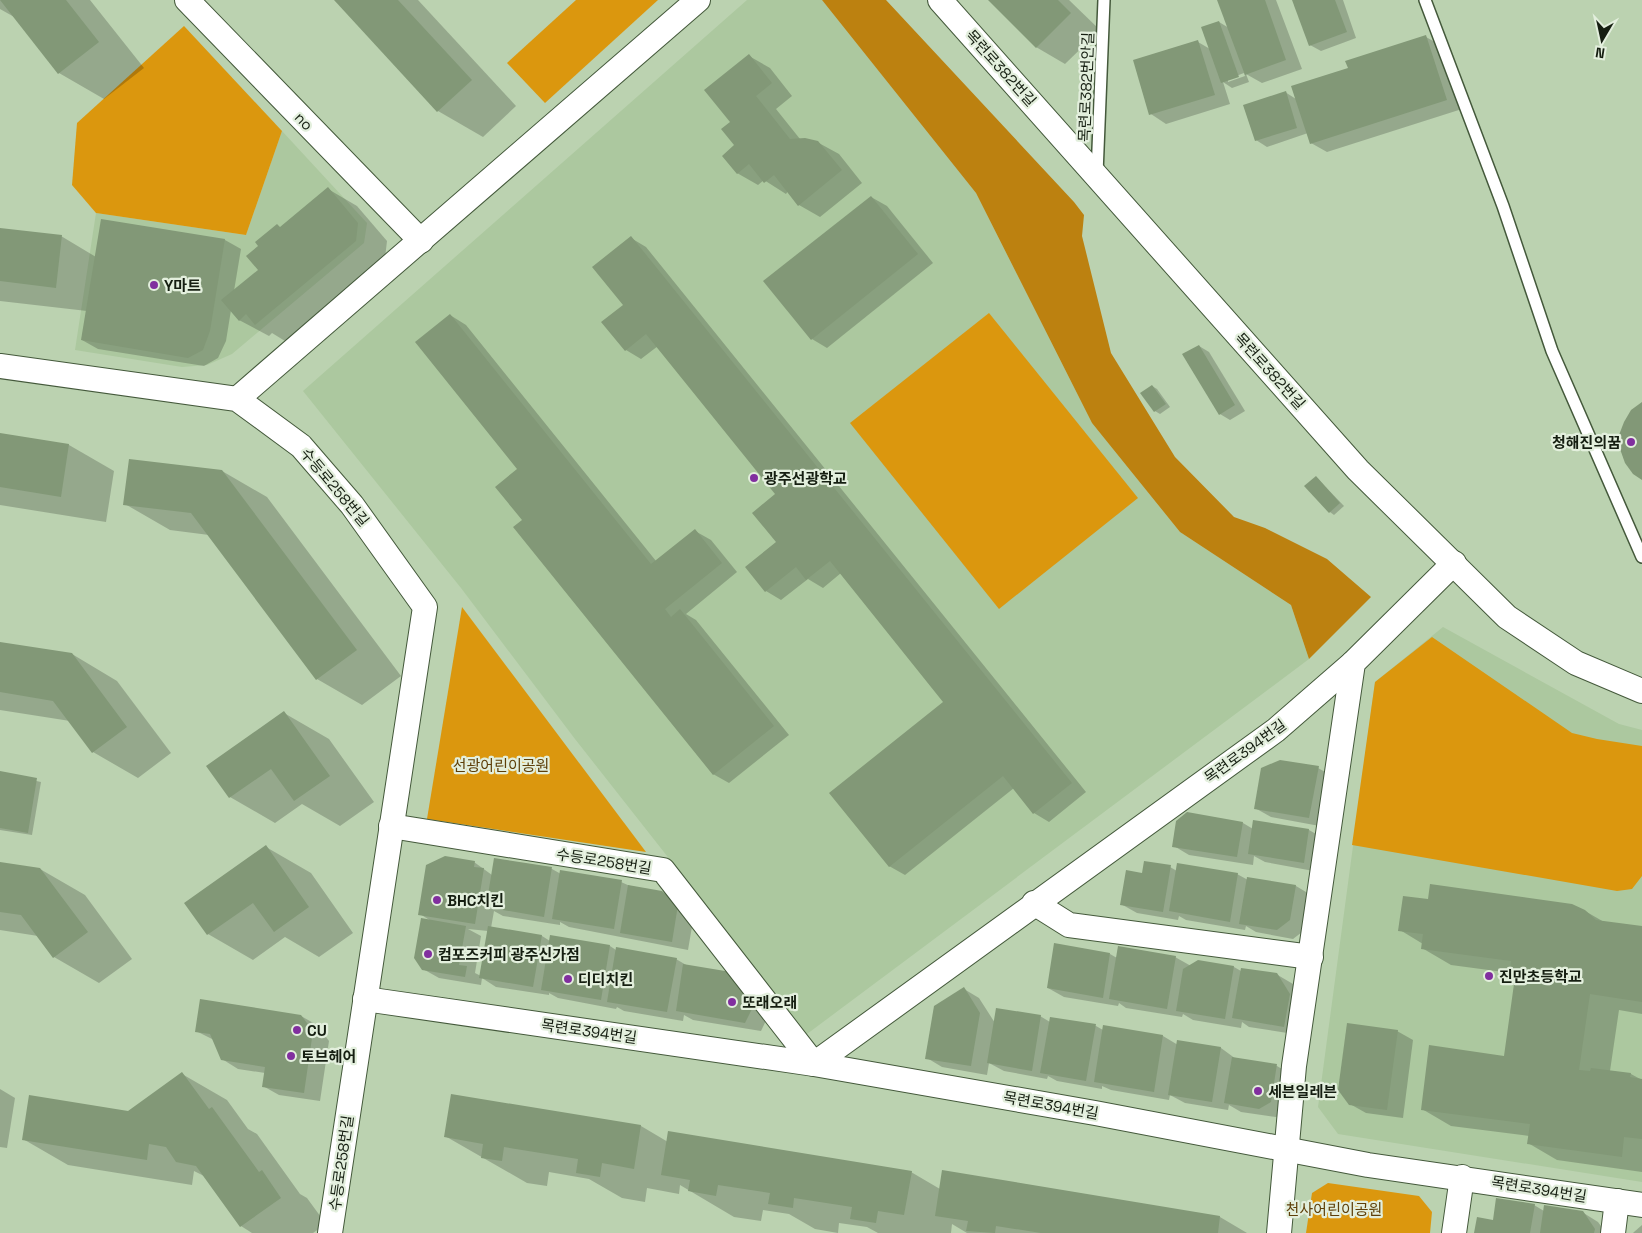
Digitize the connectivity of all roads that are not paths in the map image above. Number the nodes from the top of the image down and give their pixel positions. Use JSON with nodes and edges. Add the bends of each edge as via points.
{"nodes":[{"id":1,"x":186,"y":0,"type":"edge"},
{"id":2,"x":698,"y":0,"type":"edge"},
{"id":3,"x":940,"y":0,"type":"edge"},
{"id":4,"x":1104,"y":0,"type":"edge"},
{"id":5,"x":1425,"y":0,"type":"edge"},
{"id":6,"x":1097,"y":176,"type":"junction"},
{"id":7,"x":421,"y":241,"type":"junction"},
{"id":8,"x":0,"y":366,"type":"edge"},
{"id":9,"x":237,"y":399,"type":"junction"},
{"id":10,"x":1642,"y":557,"type":"edge"},
{"id":11,"x":1454,"y":562,"type":"junction"},
{"id":12,"x":1353,"y":663,"type":"junction"},
{"id":13,"x":1642,"y":691,"type":"edge"},
{"id":14,"x":390,"y":826,"type":"junction"},
{"id":15,"x":1034,"y":904,"type":"junction"},
{"id":16,"x":1310,"y":957,"type":"junction"},
{"id":17,"x":365,"y":999,"type":"junction"},
{"id":18,"x":814,"y":1064,"type":"junction"},
{"id":19,"x":1288,"y":1149,"type":"junction"},
{"id":20,"x":1462,"y":1177,"type":"junction"},
{"id":21,"x":1617,"y":1201,"type":"junction"},
{"id":22,"x":1642,"y":1205,"type":"edge"},
{"id":23,"x":330,"y":1233,"type":"edge"},
{"id":24,"x":1279,"y":1233,"type":"edge"},
{"id":25,"x":1454,"y":1233,"type":"edge"},
{"id":26,"x":1613,"y":1233,"type":"edge"}],
"edges":[{"from":1,"to":7,"type":"street","name":"no"},
{"from":2,"to":7,"type":"street"},
{"from":3,"to":6,"type":"street","name":"목련로382번길"},
{"from":4,"to":6,"type":"lane","name":"목련로382번안길"},
{"from":5,"to":10,"type":"lane","via":[[1503,206],[1552,351]]},
{"from":6,"to":11,"type":"street","name":"목련로382번길","via":[[1358,470]]},
{"from":7,"to":9,"type":"street"},
{"from":8,"to":9,"type":"street","name":"수등로258번길"},
{"from":9,"to":14,"type":"street","name":"수등로258번길","via":[[301,446],[352,505],[425,607]]},
{"from":11,"to":12,"type":"street","name":"목련로394번길"},
{"from":11,"to":13,"type":"street","name":"목련로382번길","via":[[1507,617],[1576,663]]},
{"from":12,"to":15,"type":"street","name":"목련로394번길","via":[[1276,730]]},
{"from":12,"to":16,"type":"street"},
{"from":14,"to":17,"type":"street","name":"수등로258번길"},
{"from":14,"to":18,"type":"street","name":"수등로258번길","via":[[663,870]]},
{"from":15,"to":16,"type":"street","via":[[1069,925]]},
{"from":15,"to":18,"type":"street","name":"목련로394번길"},
{"from":16,"to":19,"type":"street","via":[[1294,1066]]},
{"from":17,"to":18,"type":"street","name":"목련로394번길"},
{"from":17,"to":23,"type":"street","name":"수등로258번길"},
{"from":18,"to":19,"type":"street","name":"목련로394번길"},
{"from":19,"to":20,"type":"street","name":"목련로394번길","via":[[1368,1165]]},
{"from":19,"to":24,"type":"street"},
{"from":20,"to":21,"type":"street","name":"목련로394번길"},
{"from":20,"to":25,"type":"street"},
{"from":21,"to":22,"type":"street","name":"목련로394번길"},
{"from":21,"to":26,"type":"street"}]}
